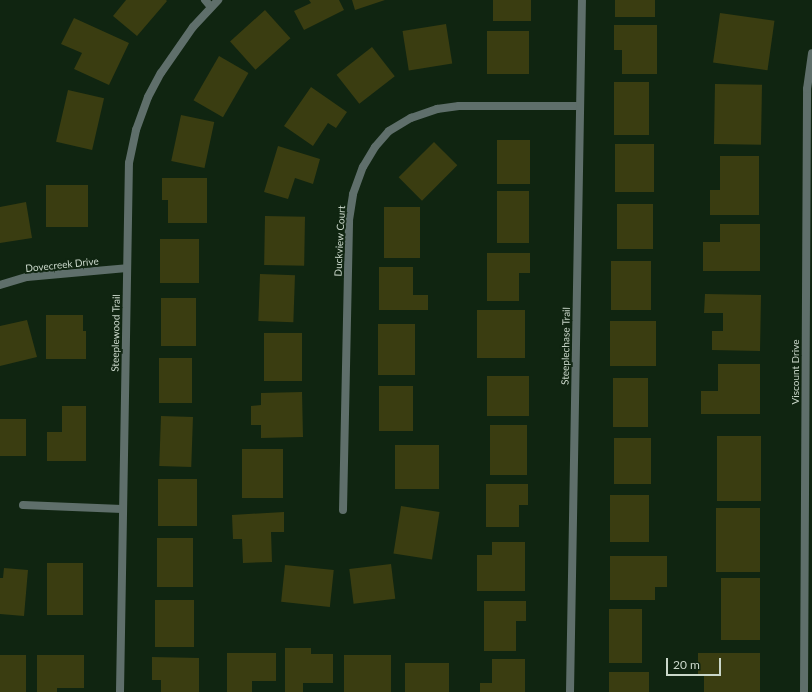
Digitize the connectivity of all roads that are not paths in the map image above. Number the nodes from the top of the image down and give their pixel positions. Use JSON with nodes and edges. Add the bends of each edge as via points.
{"nodes":[{"id":1,"x":205,"y":0,"type":"edge"},
{"id":2,"x":218,"y":0,"type":"edge"},
{"id":3,"x":582,"y":0,"type":"edge"},
{"id":4,"x":211,"y":7,"type":"junction"},
{"id":5,"x":812,"y":53,"type":"edge"},
{"id":6,"x":580,"y":106,"type":"junction"},
{"id":7,"x":127,"y":268,"type":"junction"},
{"id":8,"x":0,"y":285,"type":"edge"},
{"id":9,"x":23,"y":506,"type":"dead end"},
{"id":10,"x":122,"y":509,"type":"junction"},
{"id":11,"x":343,"y":510,"type":"dead end"},
{"id":12,"x":120,"y":692,"type":"edge"},
{"id":13,"x":570,"y":692,"type":"edge"},
{"id":14,"x":804,"y":692,"type":"edge"}],
"edges":[{"from":1,"to":4,"type":"street"},
{"from":2,"to":4,"type":"street","name":"Steeplewood Trail"},
{"from":3,"to":6,"type":"street","name":"Steeplechase Trail"},
{"from":4,"to":7,"type":"street","name":"Steeplewood Trail","via":[[193,27],[161,73],[148,97],[136,130],[130,164]]},
{"from":5,"to":14,"type":"street","name":"Viscount Drive","via":[[807,89]]},
{"from":6,"to":11,"type":"street","name":"Duckview Court","via":[[459,106],[437,109],[406,121],[389,132],[375,147],[363,166],[353,194],[349,220]]},
{"from":6,"to":13,"type":"street","name":"Steeplechase Trail"},
{"from":7,"to":8,"type":"street","name":"Dovecreek Drive","via":[[27,278]]},
{"from":7,"to":10,"type":"street","name":"Steeplewood Trail"},
{"from":9,"to":10,"type":"street"},
{"from":10,"to":12,"type":"street","name":"Steeplewood Trail"}]}
